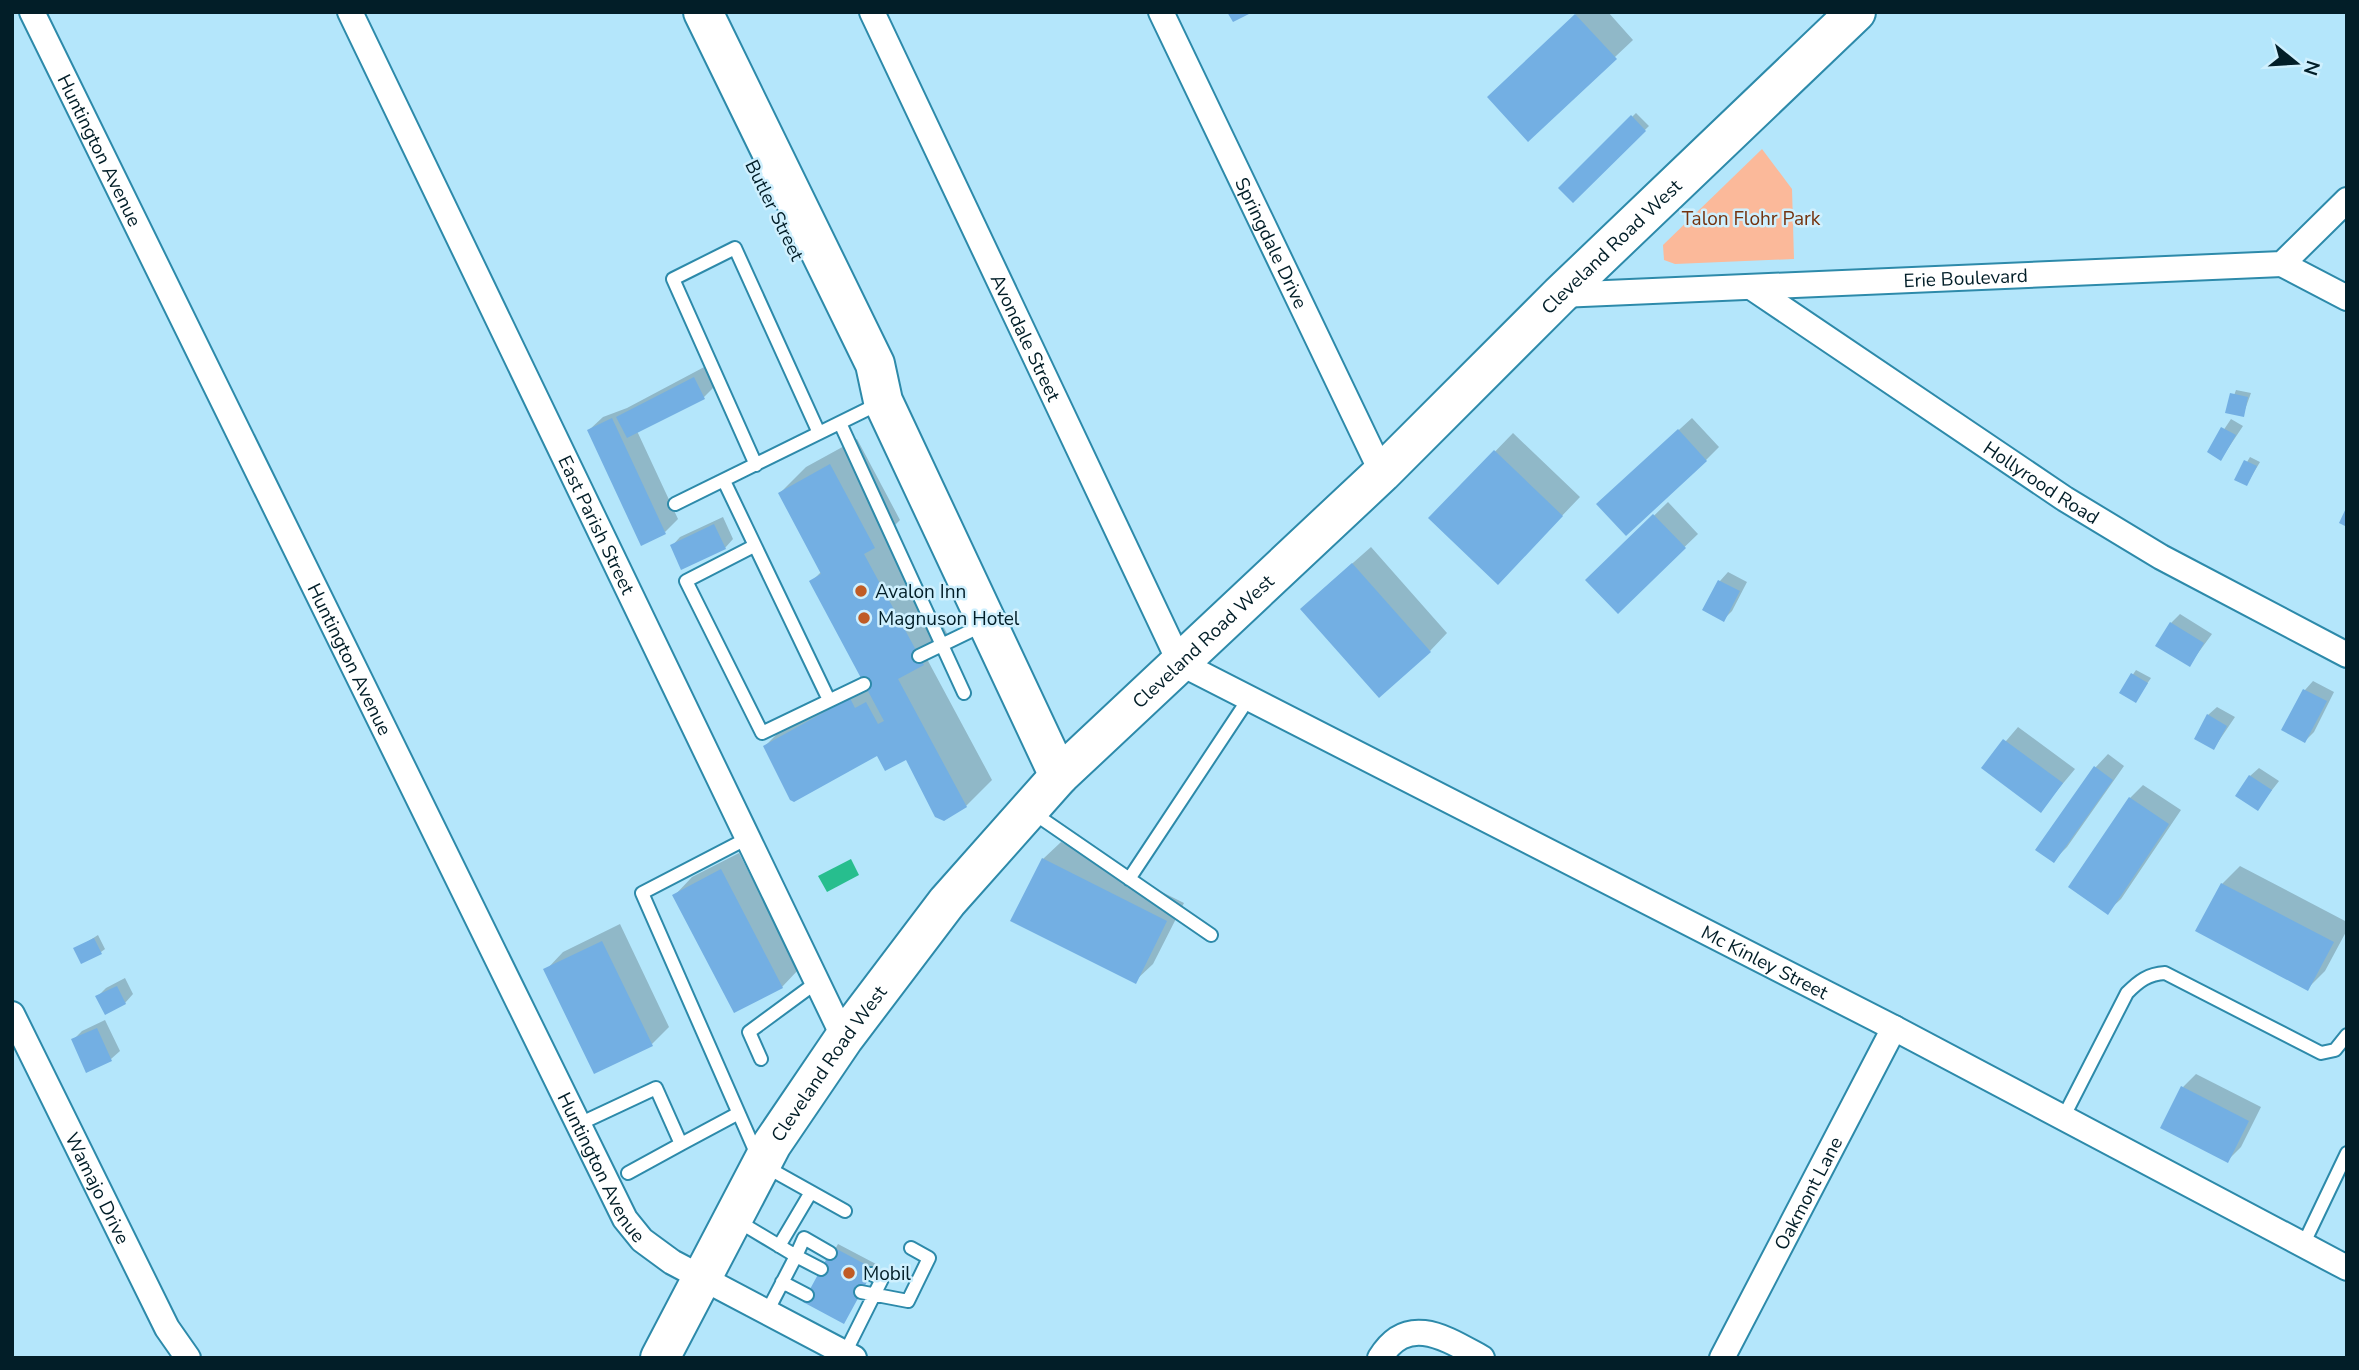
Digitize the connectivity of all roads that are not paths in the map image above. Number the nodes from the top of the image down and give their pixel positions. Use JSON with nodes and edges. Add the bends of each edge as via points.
{"nodes":[{"id":1,"x":32,"y":12,"type":"edge"},
{"id":2,"x":350,"y":12,"type":"edge"},
{"id":3,"x":678,"y":12,"type":"edge"},
{"id":4,"x":703,"y":12,"type":"edge"},
{"id":5,"x":872,"y":12,"type":"edge"},
{"id":6,"x":1161,"y":12,"type":"edge"},
{"id":7,"x":1856,"y":12,"type":"edge"},
{"id":8,"x":2347,"y":201,"type":"edge"},
{"id":9,"x":2282,"y":264,"type":"junction"},
{"id":10,"x":1751,"y":287,"type":"junction"},
{"id":11,"x":1560,"y":295,"type":"junction"},
{"id":12,"x":2347,"y":298,"type":"edge"},
{"id":13,"x":883,"y":401,"type":"junction"},
{"id":14,"x":841,"y":423,"type":"junction"},
{"id":15,"x":819,"y":433,"type":"junction"},
{"id":16,"x":756,"y":465,"type":"junction"},
{"id":17,"x":1382,"y":473,"type":"junction"},
{"id":18,"x":724,"y":481,"type":"junction"},
{"id":19,"x":675,"y":504,"type":"dead end"},
{"id":20,"x":754,"y":546,"type":"junction"},
{"id":21,"x":987,"y":623,"type":"junction"},
{"id":22,"x":941,"y":645,"type":"junction"},
{"id":23,"x":2347,"y":655,"type":"edge"},
{"id":24,"x":919,"y":656,"type":"dead end"},
{"id":25,"x":1180,"y":663,"type":"junction"},
{"id":26,"x":864,"y":684,"type":"dead end"},
{"id":27,"x":964,"y":693,"type":"dead end"},
{"id":28,"x":1249,"y":698,"type":"junction"},
{"id":29,"x":829,"y":701,"type":"junction"},
{"id":30,"x":1059,"y":776,"type":"junction"},
{"id":31,"x":1029,"y":810,"type":"junction"},
{"id":32,"x":746,"y":839,"type":"junction"},
{"id":33,"x":1129,"y":879,"type":"junction"},
{"id":34,"x":1212,"y":935,"type":"dead end"},
{"id":35,"x":817,"y":982,"type":"junction"},
{"id":36,"x":12,"y":1014,"type":"edge"},
{"id":37,"x":1894,"y":1028,"type":"junction"},
{"id":38,"x":2347,"y":1035,"type":"edge"},
{"id":39,"x":844,"y":1038,"type":"junction"},
{"id":40,"x":761,"y":1059,"type":"dead end"},
{"id":41,"x":737,"y":1114,"type":"junction"},
{"id":42,"x":2063,"y":1118,"type":"junction"},
{"id":43,"x":576,"y":1125,"type":"junction"},
{"id":44,"x":681,"y":1144,"type":"junction"},
{"id":45,"x":2347,"y":1153,"type":"edge"},
{"id":46,"x":761,"y":1164,"type":"junction"},
{"id":47,"x":628,"y":1173,"type":"dead end"},
{"id":48,"x":811,"y":1192,"type":"junction"},
{"id":49,"x":845,"y":1210,"type":"dead end"},
{"id":50,"x":733,"y":1218,"type":"junction"},
{"id":51,"x":2303,"y":1245,"type":"junction"},
{"id":52,"x":779,"y":1246,"type":"junction"},
{"id":53,"x":911,"y":1248,"type":"dead end"},
{"id":54,"x":830,"y":1253,"type":"dead end"},
{"id":55,"x":796,"y":1256,"type":"junction"},
{"id":56,"x":2347,"y":1268,"type":"edge"},
{"id":57,"x":821,"y":1269,"type":"dead end"},
{"id":58,"x":871,"y":1274,"type":"dead end"},
{"id":59,"x":702,"y":1278,"type":"junction"},
{"id":60,"x":782,"y":1282,"type":"junction"},
{"id":61,"x":861,"y":1292,"type":"dead end"},
{"id":62,"x":807,"y":1295,"type":"dead end"},
{"id":63,"x":874,"y":1297,"type":"junction"},
{"id":64,"x":767,"y":1312,"type":"junction"},
{"id":65,"x":848,"y":1315,"type":"dead end"},
{"id":66,"x":861,"y":1321,"type":"junction"},
{"id":67,"x":849,"y":1355,"type":"edge"},
{"id":68,"x":188,"y":1358,"type":"edge"},
{"id":69,"x":660,"y":1358,"type":"edge"},
{"id":70,"x":1380,"y":1358,"type":"edge"},
{"id":71,"x":1482,"y":1358,"type":"edge"},
{"id":72,"x":1722,"y":1358,"type":"edge"}],
"edges":[{"from":1,"to":43,"type":"street","name":"Huntington Avenue"},
{"from":2,"to":32,"type":"street","name":"East Parish Street"},
{"from":3,"to":13,"type":"main road","name":"Butler Street","via":[[856,374]]},
{"from":4,"to":13,"type":"main road","name":"Butler Street","via":[[875,364]]},
{"from":5,"to":25,"type":"street","name":"Avondale Street"},
{"from":6,"to":17,"type":"street","name":"Springdale Drive"},
{"from":7,"to":11,"type":"main road","name":"Cleveland Road West"},
{"from":8,"to":9,"type":"street"},
{"from":9,"to":10,"type":"street","name":"Erie Boulevard"},
{"from":9,"to":12,"type":"street"},
{"from":10,"to":11,"type":"street","name":"Erie Boulevard"},
{"from":10,"to":23,"type":"street","name":"Hollyrood Road","via":[[2066,499],[2161,556]]},
{"from":11,"to":17,"type":"main road","name":"Cleveland Road West"},
{"from":13,"to":14,"type":"lane"},
{"from":13,"to":21,"type":"main road","name":"Butler Street"},
{"from":14,"to":15,"type":"lane"},
{"from":14,"to":22,"type":"lane"},
{"from":15,"to":16,"type":"lane"},
{"from":15,"to":16,"type":"lane","via":[[735,248],[673,279]]},
{"from":16,"to":18,"type":"lane"},
{"from":17,"to":25,"type":"main road","name":"Cleveland Road West"},
{"from":18,"to":19,"type":"lane"},
{"from":18,"to":20,"type":"lane"},
{"from":20,"to":29,"type":"lane"},
{"from":20,"to":29,"type":"lane","via":[[686,582],[762,733]]},
{"from":21,"to":22,"type":"lane"},
{"from":21,"to":30,"type":"main road","name":"Butler Street"},
{"from":22,"to":24,"type":"lane"},
{"from":22,"to":27,"type":"lane"},
{"from":25,"to":28,"type":"street","name":"Mc Kinley Street"},
{"from":25,"to":30,"type":"main road","name":"Cleveland Road West"},
{"from":26,"to":29,"type":"lane"},
{"from":28,"to":33,"type":"lane"},
{"from":28,"to":37,"type":"street","name":"Mc Kinley Street"},
{"from":30,"to":31,"type":"main road","name":"Cleveland Road West"},
{"from":31,"to":33,"type":"lane"},
{"from":31,"to":39,"type":"main road","name":"Cleveland Road West","via":[[947,902]]},
{"from":32,"to":35,"type":"street","name":"East Parish Street"},
{"from":32,"to":41,"type":"lane","via":[[642,892]]},
{"from":33,"to":34,"type":"lane"},
{"from":35,"to":39,"type":"street","name":"East Parish Street"},
{"from":35,"to":40,"type":"lane","via":[[749,1032]]},
{"from":36,"to":68,"type":"street","name":"Wamajo Drive","via":[[167,1328]]},
{"from":37,"to":42,"type":"street","name":"Mc Kinley Street"},
{"from":37,"to":72,"type":"street","name":"Oakmont Lane"},
{"from":38,"to":42,"type":"lane","via":[[2335,1050],[2321,1053],[2165,973],[2154,973],[2127,993]]},
{"from":39,"to":46,"type":"main road","name":"Cleveland Road West"},
{"from":41,"to":44,"type":"lane"},
{"from":41,"to":46,"type":"lane"},
{"from":42,"to":51,"type":"street","name":"Mc Kinley Street"},
{"from":43,"to":44,"type":"lane","via":[[656,1088]]},
{"from":43,"to":59,"type":"street","name":"Huntington Avenue","via":[[632,1230],[662,1255]]},
{"from":44,"to":47,"type":"lane"},
{"from":45,"to":51,"type":"lane"},
{"from":46,"to":48,"type":"lane"},
{"from":46,"to":50,"type":"main road","name":"Cleveland Road West"},
{"from":48,"to":49,"type":"lane"},
{"from":48,"to":52,"type":"lane"},
{"from":50,"to":52,"type":"lane"},
{"from":50,"to":59,"type":"main road","name":"Cleveland Road West"},
{"from":51,"to":56,"type":"street","name":"Mc Kinley Street"},
{"from":52,"to":55,"type":"lane"},
{"from":53,"to":63,"type":"lane","via":[[929,1258],[908,1301]]},
{"from":54,"to":55,"type":"lane","via":[[804,1238]]},
{"from":55,"to":57,"type":"lane"},
{"from":55,"to":60,"type":"lane"},
{"from":58,"to":63,"type":"lane","via":[[882,1279]]},
{"from":59,"to":64,"type":"street","name":"Huntington Avenue"},
{"from":59,"to":69,"type":"main road","name":"Cleveland Road West"},
{"from":60,"to":62,"type":"lane"},
{"from":60,"to":64,"type":"lane"},
{"from":61,"to":63,"type":"lane"},
{"from":63,"to":66,"type":"lane"},
{"from":64,"to":67,"type":"street","name":"Huntington Avenue"},
{"from":65,"to":66,"type":"lane"},
{"from":66,"to":67,"type":"lane"},
{"from":70,"to":71,"type":"street","via":[[1394,1341],[1410,1334],[1438,1335]]}]}
